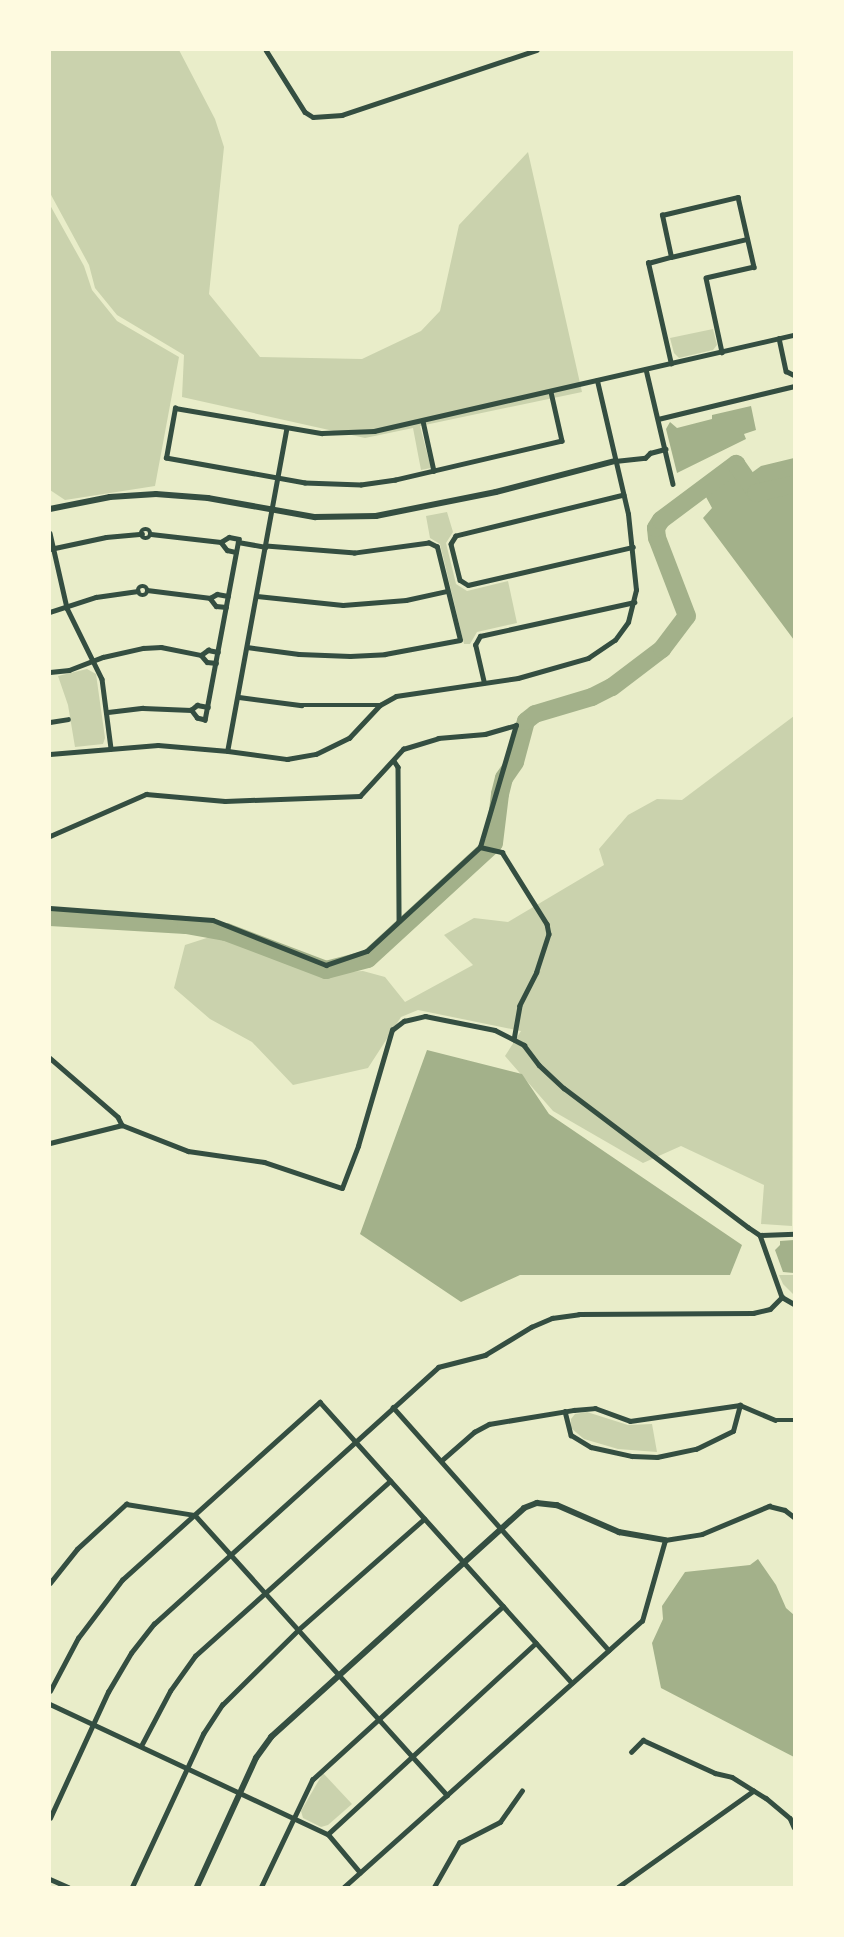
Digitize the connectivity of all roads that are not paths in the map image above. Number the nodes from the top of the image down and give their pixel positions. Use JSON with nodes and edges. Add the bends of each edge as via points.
{"nodes":[{"id":1,"x":266,"y":50,"type":"edge"},
{"id":2,"x":536,"y":50,"type":"edge"},
{"id":3,"x":747,"y":238,"type":"junction"},
{"id":4,"x":671,"y":257,"type":"junction"},
{"id":5,"x":794,"y":335,"type":"edge"},
{"id":6,"x":779,"y":338,"type":"junction"},
{"id":7,"x":722,"y":352,"type":"junction"},
{"id":8,"x":671,"y":364,"type":"junction"},
{"id":9,"x":646,"y":369,"type":"junction"},
{"id":10,"x":794,"y":375,"type":"edge"},
{"id":11,"x":598,"y":381,"type":"junction"},
{"id":12,"x":794,"y":386,"type":"edge"},
{"id":13,"x":551,"y":392,"type":"junction"},
{"id":14,"x":658,"y":419,"type":"junction"},
{"id":15,"x":423,"y":421,"type":"junction"},
{"id":16,"x":286,"y":428,"type":"junction"},
{"id":17,"x":665,"y":449,"type":"junction"},
{"id":18,"x":615,"y":461,"type":"junction"},
{"id":19,"x":434,"y":471,"type":"junction"},
{"id":20,"x":278,"y":479,"type":"junction"},
{"id":21,"x":673,"y":484,"type":"dead end"},
{"id":22,"x":624,"y":496,"type":"junction"},
{"id":23,"x":50,"y":509,"type":"edge"},
{"id":24,"x":273,"y":511,"type":"junction"},
{"id":25,"x":50,"y":533,"type":"edge"},
{"id":26,"x":221,"y":542,"type":"junction"},
{"id":27,"x":238,"y":542,"type":"junction"},
{"id":28,"x":266,"y":546,"type":"junction"},
{"id":29,"x":633,"y":546,"type":"junction"},
{"id":30,"x":52,"y":549,"type":"edge"},
{"id":31,"x":236,"y":552,"type":"junction"},
{"id":32,"x":447,"y":591,"type":"junction"},
{"id":33,"x":228,"y":596,"type":"junction"},
{"id":34,"x":257,"y":596,"type":"junction"},
{"id":35,"x":210,"y":598,"type":"junction"},
{"id":36,"x":634,"y":602,"type":"junction"},
{"id":37,"x":226,"y":607,"type":"junction"},
{"id":38,"x":67,"y":608,"type":"junction"},
{"id":39,"x":50,"y":612,"type":"edge"},
{"id":40,"x":247,"y":646,"type":"junction"},
{"id":41,"x":218,"y":652,"type":"junction"},
{"id":42,"x":202,"y":655,"type":"junction"},
{"id":43,"x":93,"y":661,"type":"junction"},
{"id":44,"x":216,"y":664,"type":"junction"},
{"id":45,"x":50,"y":672,"type":"edge"},
{"id":46,"x":484,"y":683,"type":"junction"},
{"id":47,"x":239,"y":697,"type":"junction"},
{"id":48,"x":380,"y":705,"type":"junction"},
{"id":49,"x":208,"y":707,"type":"junction"},
{"id":50,"x":191,"y":710,"type":"junction"},
{"id":51,"x":108,"y":712,"type":"junction"},
{"id":52,"x":68,"y":718,"type":"dead end"},
{"id":53,"x":50,"y":722,"type":"edge"},
{"id":54,"x":112,"y":748,"type":"junction"},
{"id":55,"x":228,"y":751,"type":"junction"},
{"id":56,"x":50,"y":754,"type":"edge"},
{"id":57,"x":394,"y":761,"type":"junction"},
{"id":58,"x":50,"y":836,"type":"edge"},
{"id":59,"x":480,"y":847,"type":"junction"},
{"id":60,"x":50,"y":908,"type":"edge"},
{"id":61,"x":400,"y":921,"type":"junction"},
{"id":62,"x":514,"y":1039,"type":"junction"},
{"id":63,"x":50,"y":1058,"type":"edge"},
{"id":64,"x":122,"y":1126,"type":"junction"},
{"id":65,"x":50,"y":1143,"type":"edge"},
{"id":66,"x":794,"y":1234,"type":"edge"},
{"id":67,"x":760,"y":1235,"type":"junction"},
{"id":68,"x":782,"y":1297,"type":"junction"},
{"id":69,"x":794,"y":1304,"type":"edge"},
{"id":70,"x":740,"y":1405,"type":"junction"},
{"id":71,"x":393,"y":1407,"type":"junction"},
{"id":72,"x":565,"y":1411,"type":"junction"},
{"id":73,"x":794,"y":1420,"type":"edge"},
{"id":74,"x":355,"y":1442,"type":"junction"},
{"id":75,"x":441,"y":1461,"type":"junction"},
{"id":76,"x":390,"y":1481,"type":"junction"},
{"id":77,"x":195,"y":1515,"type":"junction"},
{"id":78,"x":794,"y":1518,"type":"edge"},
{"id":79,"x":424,"y":1519,"type":"junction"},
{"id":80,"x":501,"y":1527,"type":"junction"},
{"id":81,"x":665,"y":1540,"type":"junction"},
{"id":82,"x":230,"y":1553,"type":"junction"},
{"id":83,"x":463,"y":1561,"type":"junction"},
{"id":84,"x":50,"y":1583,"type":"edge"},
{"id":85,"x":266,"y":1592,"type":"junction"},
{"id":86,"x":503,"y":1606,"type":"junction"},
{"id":87,"x":298,"y":1630,"type":"junction"},
{"id":88,"x":536,"y":1643,"type":"junction"},
{"id":89,"x":609,"y":1650,"type":"junction"},
{"id":90,"x":339,"y":1673,"type":"junction"},
{"id":91,"x":572,"y":1683,"type":"junction"},
{"id":92,"x":50,"y":1691,"type":"edge"},
{"id":93,"x":50,"y":1704,"type":"edge"},
{"id":94,"x":377,"y":1717,"type":"junction"},
{"id":95,"x":93,"y":1724,"type":"junction"},
{"id":96,"x":141,"y":1746,"type":"junction"},
{"id":97,"x":631,"y":1752,"type":"dead end"},
{"id":98,"x":412,"y":1755,"type":"junction"},
{"id":99,"x":187,"y":1768,"type":"junction"},
{"id":100,"x":522,"y":1791,"type":"dead end"},
{"id":101,"x":752,"y":1791,"type":"junction"},
{"id":102,"x":240,"y":1792,"type":"junction"},
{"id":103,"x":448,"y":1795,"type":"junction"},
{"id":104,"x":50,"y":1818,"type":"edge"},
{"id":105,"x":294,"y":1818,"type":"junction"},
{"id":106,"x":794,"y":1827,"type":"edge"},
{"id":107,"x":328,"y":1834,"type":"junction"},
{"id":108,"x":360,"y":1872,"type":"junction"},
{"id":109,"x":50,"y":1879,"type":"edge"},
{"id":110,"x":68,"y":1887,"type":"edge"},
{"id":111,"x":132,"y":1887,"type":"edge"},
{"id":112,"x":196,"y":1887,"type":"edge"},
{"id":113,"x":261,"y":1887,"type":"edge"},
{"id":114,"x":344,"y":1887,"type":"edge"},
{"id":115,"x":434,"y":1887,"type":"edge"},
{"id":116,"x":618,"y":1887,"type":"edge"}],
"edges":[{"from":1,"to":2,"type":"street","via":[[305,112],[314,118],[342,115]]},
{"from":3,"to":4,"type":"street"},
{"from":3,"to":4,"type":"street","via":[[738,197],[662,215]]},
{"from":3,"to":7,"type":"street","via":[[754,267],[706,278]]},
{"from":4,"to":8,"type":"street","via":[[648,262]]},
{"from":5,"to":6,"type":"street"},
{"from":6,"to":7,"type":"street"},
{"from":6,"to":10,"type":"street","via":[[786,370]]},
{"from":7,"to":8,"type":"street"},
{"from":8,"to":9,"type":"street"},
{"from":9,"to":11,"type":"street"},
{"from":9,"to":14,"type":"street"},
{"from":11,"to":13,"type":"street"},
{"from":11,"to":18,"type":"street"},
{"from":12,"to":14,"type":"street"},
{"from":13,"to":15,"type":"street"},
{"from":13,"to":19,"type":"street","via":[[562,441]]},
{"from":14,"to":17,"type":"street"},
{"from":15,"to":16,"type":"street","via":[[360,432],[322,433]]},
{"from":15,"to":19,"type":"street"},
{"from":16,"to":20,"type":"street"},
{"from":16,"to":20,"type":"street","via":[[175,408],[166,458]]},
{"from":17,"to":18,"type":"street","via":[[650,453],[645,458]]},
{"from":17,"to":21,"type":"street"},
{"from":18,"to":22,"type":"street"},
{"from":18,"to":24,"type":"street","via":[[505,490],[376,516],[328,518]]},
{"from":19,"to":20,"type":"street","via":[[361,485]]},
{"from":20,"to":24,"type":"street"},
{"from":22,"to":29,"type":"street"},
{"from":22,"to":29,"type":"street","via":[[456,536],[452,544],[460,580],[468,586]]},
{"from":23,"to":24,"type":"street","via":[[110,497],[156,494],[208,498]]},
{"from":24,"to":28,"type":"street"},
{"from":25,"to":30,"type":"street"},
{"from":26,"to":27,"type":"street","via":[[229,538],[239,539]]},
{"from":26,"to":30,"type":"street","via":[[151,534],[146,529],[142,534],[106,537]]},
{"from":26,"to":31,"type":"street","via":[[227,550]]},
{"from":27,"to":28,"type":"street"},
{"from":27,"to":31,"type":"street"},
{"from":28,"to":32,"type":"street","via":[[307,552],[355,553],[429,543],[437,547]]},
{"from":28,"to":34,"type":"street"},
{"from":29,"to":36,"type":"street"},
{"from":30,"to":38,"type":"street"},
{"from":31,"to":33,"type":"street"},
{"from":32,"to":34,"type":"street","via":[[406,600],[343,605]]},
{"from":32,"to":40,"type":"street","via":[[460,640],[401,652],[350,656],[299,654]]},
{"from":33,"to":35,"type":"street","via":[[217,594]]},
{"from":33,"to":37,"type":"street"},
{"from":34,"to":40,"type":"street"},
{"from":35,"to":37,"type":"street","via":[[216,606]]},
{"from":35,"to":38,"type":"street","via":[[147,590],[141,586],[138,591],[96,598]]},
{"from":36,"to":46,"type":"street","via":[[623,630],[600,653],[518,678]]},
{"from":36,"to":46,"type":"street","via":[[480,636],[475,645]]},
{"from":37,"to":41,"type":"street"},
{"from":38,"to":39,"type":"street"},
{"from":38,"to":43,"type":"street"},
{"from":40,"to":47,"type":"street"},
{"from":41,"to":42,"type":"street","via":[[208,650]]},
{"from":41,"to":44,"type":"street"},
{"from":42,"to":43,"type":"street","via":[[143,648]]},
{"from":42,"to":44,"type":"street","via":[[207,662]]},
{"from":43,"to":45,"type":"street","via":[[69,670]]},
{"from":43,"to":51,"type":"street","via":[[102,679]]},
{"from":44,"to":49,"type":"street"},
{"from":46,"to":48,"type":"street","via":[[410,691]]},
{"from":47,"to":48,"type":"street","via":[[316,706]]},
{"from":47,"to":55,"type":"street"},
{"from":48,"to":55,"type":"street","via":[[349,738],[316,754],[286,759]]},
{"from":49,"to":50,"type":"street","via":[[197,705]]},
{"from":49,"to":50,"type":"street","via":[[205,720],[196,718]]},
{"from":50,"to":51,"type":"street","via":[[143,708]]},
{"from":51,"to":54,"type":"street"},
{"from":52,"to":53,"type":"street"},
{"from":54,"to":55,"type":"street","via":[[183,745]]},
{"from":54,"to":56,"type":"street"},
{"from":57,"to":58,"type":"street","via":[[360,796],[225,801],[146,794]]},
{"from":57,"to":59,"type":"street","via":[[403,749],[438,738],[485,734],[516,725]]},
{"from":57,"to":61,"type":"street","via":[[398,767]]},
{"from":59,"to":61,"type":"street"},
{"from":59,"to":62,"type":"street","via":[[502,852],[547,924],[549,934],[537,972],[520,1006]]},
{"from":60,"to":61,"type":"street","via":[[213,920],[326,965],[366,951]]},
{"from":62,"to":64,"type":"street","via":[[495,1030],[425,1016],[404,1021],[392,1030],[358,1146],[342,1188],[264,1162],[188,1151]]},
{"from":62,"to":67,"type":"street","via":[[524,1045],[557,1082],[602,1114],[618,1132]]},
{"from":63,"to":64,"type":"street","via":[[118,1117]]},
{"from":64,"to":65,"type":"street"},
{"from":66,"to":67,"type":"street"},
{"from":67,"to":68,"type":"street"},
{"from":68,"to":69,"type":"street"},
{"from":68,"to":71,"type":"street","via":[[770,1309],[753,1313],[579,1314],[552,1318],[485,1355],[438,1367]]},
{"from":70,"to":72,"type":"street","via":[[630,1422],[595,1408]]},
{"from":70,"to":72,"type":"street","via":[[733,1431],[696,1449],[657,1457],[632,1456],[591,1447],[571,1435]]},
{"from":70,"to":73,"type":"street","via":[[775,1420]]},
{"from":71,"to":74,"type":"street"},
{"from":71,"to":75,"type":"street"},
{"from":72,"to":75,"type":"street","via":[[489,1424],[478,1429]]},
{"from":74,"to":76,"type":"street"},
{"from":74,"to":77,"type":"street","via":[[320,1402]]},
{"from":74,"to":82,"type":"street"},
{"from":75,"to":80,"type":"street"},
{"from":76,"to":79,"type":"street"},
{"from":76,"to":85,"type":"street"},
{"from":77,"to":82,"type":"street"},
{"from":77,"to":84,"type":"street","via":[[126,1504],[77,1550]]},
{"from":77,"to":92,"type":"street","via":[[109,1594],[71,1648]]},
{"from":78,"to":81,"type":"street","via":[[785,1510],[769,1506],[708,1533]]},
{"from":79,"to":83,"type":"street"},
{"from":79,"to":87,"type":"street"},
{"from":80,"to":81,"type":"street","via":[[530,1504],[546,1504],[619,1532]]},
{"from":80,"to":83,"type":"street"},
{"from":80,"to":89,"type":"street"},
{"from":81,"to":89,"type":"street","via":[[642,1620]]},
{"from":82,"to":85,"type":"street"},
{"from":82,"to":95,"type":"street","via":[[146,1634],[117,1675]]},
{"from":83,"to":86,"type":"street"},
{"from":83,"to":90,"type":"street"},
{"from":85,"to":87,"type":"street"},
{"from":85,"to":96,"type":"street","via":[[188,1665],[155,1716]]},
{"from":86,"to":88,"type":"street"},
{"from":86,"to":94,"type":"street"},
{"from":87,"to":90,"type":"street"},
{"from":87,"to":99,"type":"street","via":[[230,1696],[207,1726]]},
{"from":88,"to":91,"type":"street"},
{"from":88,"to":98,"type":"street"},
{"from":89,"to":91,"type":"street"},
{"from":90,"to":94,"type":"street"},
{"from":90,"to":102,"type":"street","via":[[263,1747]]},
{"from":91,"to":103,"type":"street"},
{"from":93,"to":95,"type":"street"},
{"from":94,"to":98,"type":"street"},
{"from":94,"to":105,"type":"street","via":[[312,1780]]},
{"from":95,"to":96,"type":"street"},
{"from":95,"to":104,"type":"street"},
{"from":96,"to":99,"type":"street"},
{"from":97,"to":101,"type":"street","via":[[643,1740],[714,1773],[732,1777]]},
{"from":98,"to":103,"type":"street"},
{"from":98,"to":107,"type":"street"},
{"from":99,"to":102,"type":"street"},
{"from":99,"to":111,"type":"street"},
{"from":100,"to":115,"type":"street","via":[[500,1822],[459,1843]]},
{"from":101,"to":106,"type":"street","via":[[790,1818]]},
{"from":101,"to":116,"type":"street"},
{"from":102,"to":105,"type":"street"},
{"from":102,"to":112,"type":"street"},
{"from":103,"to":108,"type":"street"},
{"from":105,"to":107,"type":"street"},
{"from":105,"to":113,"type":"street"},
{"from":107,"to":108,"type":"street"},
{"from":108,"to":114,"type":"street"},
{"from":109,"to":110,"type":"street"}]}
